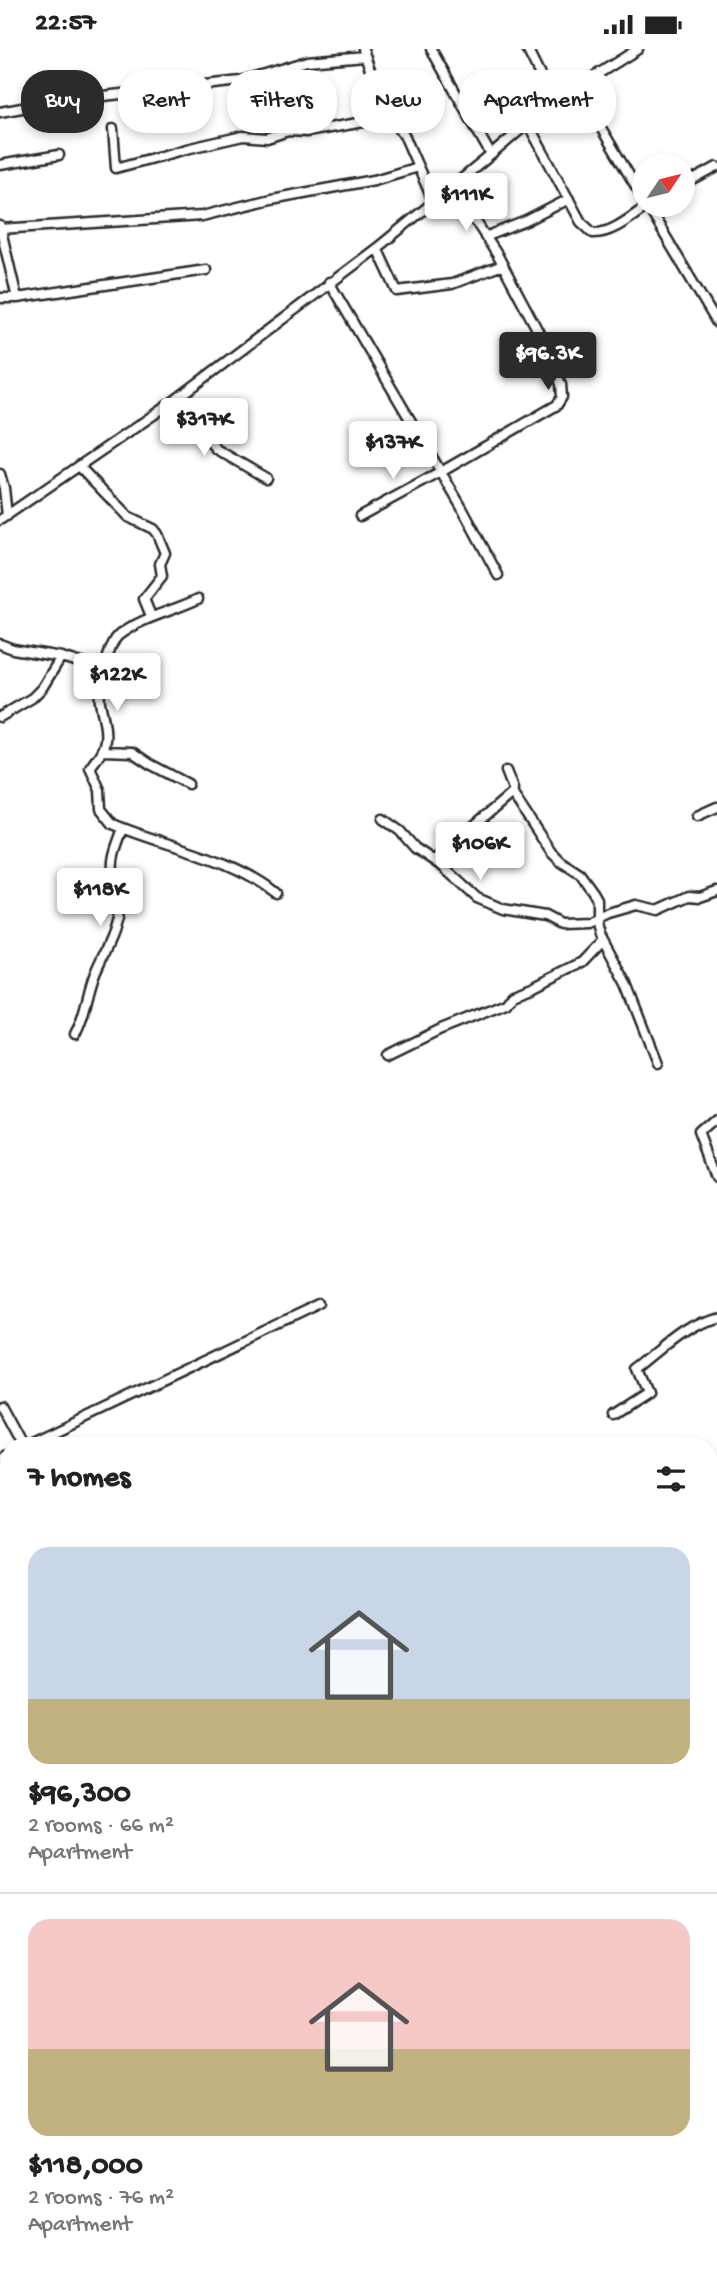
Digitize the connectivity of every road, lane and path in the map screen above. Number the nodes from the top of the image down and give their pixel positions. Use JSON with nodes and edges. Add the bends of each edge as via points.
{"nodes":[{"id":1,"x":432,"y":49,"type":"edge"},
{"id":2,"x":527,"y":49,"type":"edge"},
{"id":3,"x":617,"y":49,"type":"edge"},
{"id":4,"x":638,"y":49,"type":"edge"},
{"id":5,"x":364,"y":52,"type":"edge"},
{"id":6,"x":622,"y":58,"type":"junction"},
{"id":7,"x":370,"y":70,"type":"edge"},
{"id":8,"x":537,"y":70,"type":"edge"},
{"id":9,"x":602,"y":70,"type":"edge"},
{"id":10,"x":0,"y":112,"type":"edge"},
{"id":11,"x":351,"y":124,"type":"edge"},
{"id":12,"x":113,"y":129,"type":"dead end"},
{"id":13,"x":403,"y":133,"type":"edge"},
{"id":14,"x":517,"y":133,"type":"edge"},
{"id":15,"x":533,"y":133,"type":"edge"},
{"id":16,"x":604,"y":133,"type":"edge"},
{"id":17,"x":59,"y":155,"type":"dead end"},
{"id":18,"x":491,"y":155,"type":"junction"},
{"id":19,"x":0,"y":165,"type":"edge"},
{"id":20,"x":418,"y":167,"type":"junction"},
{"id":21,"x":717,"y":167,"type":"edge"},
{"id":22,"x":632,"y":179,"type":"edge"},
{"id":23,"x":695,"y":179,"type":"edge"},
{"id":24,"x":449,"y":188,"type":"junction"},
{"id":25,"x":569,"y":199,"type":"junction"},
{"id":26,"x":433,"y":201,"type":"junction"},
{"id":27,"x":632,"y":215,"type":"edge"},
{"id":28,"x":655,"y":217,"type":"edge"},
{"id":29,"x":0,"y":228,"type":"edge"},
{"id":30,"x":485,"y":237,"type":"junction"},
{"id":31,"x":377,"y":248,"type":"junction"},
{"id":32,"x":503,"y":265,"type":"junction"},
{"id":33,"x":206,"y":270,"type":"dead end"},
{"id":34,"x":329,"y":282,"type":"junction"},
{"id":35,"x":0,"y":297,"type":"edge"},
{"id":36,"x":17,"y":298,"type":"junction"},
{"id":37,"x":717,"y":323,"type":"edge"},
{"id":38,"x":174,"y":401,"type":"junction"},
{"id":39,"x":79,"y":466,"type":"junction"},
{"id":40,"x":441,"y":472,"type":"junction"},
{"id":41,"x":0,"y":474,"type":"edge"},
{"id":42,"x":266,"y":478,"type":"dead end"},
{"id":43,"x":360,"y":516,"type":"dead end"},
{"id":44,"x":3,"y":518,"type":"edge"},
{"id":45,"x":498,"y":575,"type":"dead end"},
{"id":46,"x":198,"y":599,"type":"dead end"},
{"id":47,"x":151,"y":616,"type":"junction"},
{"id":48,"x":0,"y":644,"type":"edge"},
{"id":49,"x":61,"y":657,"type":"junction"},
{"id":50,"x":104,"y":670,"type":"junction"},
{"id":51,"x":141,"y":675,"type":"dead end"},
{"id":52,"x":0,"y":717,"type":"edge"},
{"id":53,"x":102,"y":751,"type":"junction"},
{"id":54,"x":506,"y":771,"type":"dead end"},
{"id":55,"x":188,"y":784,"type":"dead end"},
{"id":56,"x":512,"y":793,"type":"junction"},
{"id":57,"x":717,"y":807,"type":"edge"},
{"id":58,"x":697,"y":815,"type":"dead end"},
{"id":59,"x":383,"y":819,"type":"dead end"},
{"id":60,"x":123,"y":828,"type":"junction"},
{"id":61,"x":434,"y":860,"type":"junction"},
{"id":62,"x":717,"y":891,"type":"edge"},
{"id":63,"x":276,"y":893,"type":"dead end"},
{"id":64,"x":597,"y":919,"type":"junction"},
{"id":65,"x":603,"y":940,"type":"junction"},
{"id":66,"x":75,"y":1034,"type":"dead end"},
{"id":67,"x":388,"y":1055,"type":"dead end"},
{"id":68,"x":658,"y":1063,"type":"dead end"},
{"id":69,"x":717,"y":1121,"type":"edge"},
{"id":70,"x":717,"y":1177,"type":"edge"},
{"id":71,"x":319,"y":1306,"type":"dead end"},
{"id":72,"x":717,"y":1317,"type":"edge"},
{"id":73,"x":0,"y":1406,"type":"edge"},
{"id":74,"x":613,"y":1415,"type":"dead end"},
{"id":75,"x":19,"y":1437,"type":"edge"},
{"id":76,"x":41,"y":1437,"type":"edge"}],
"edges":[{"from":1,"to":18,"type":"street"},
{"from":2,"to":8,"type":"street"},
{"from":3,"to":6,"type":"street"},
{"from":4,"to":6,"type":"street"},
{"from":5,"to":7,"type":"street"},
{"from":5,"to":10,"type":"street","via":[[307,61],[241,81]]},
{"from":6,"to":9,"type":"street"},
{"from":11,"to":12,"type":"street","via":[[288,131],[267,138],[243,136],[116,168]]},
{"from":13,"to":20,"type":"street"},
{"from":14,"to":18,"type":"street"},
{"from":15,"to":25,"type":"street"},
{"from":16,"to":22,"type":"street"},
{"from":17,"to":19,"type":"street"},
{"from":18,"to":24,"type":"street"},
{"from":20,"to":26,"type":"street"},
{"from":20,"to":29,"type":"street","via":[[202,216]]},
{"from":21,"to":23,"type":"street"},
{"from":24,"to":26,"type":"street"},
{"from":24,"to":30,"type":"street"},
{"from":25,"to":27,"type":"street","via":[[593,233]]},
{"from":25,"to":30,"type":"street"},
{"from":26,"to":31,"type":"street"},
{"from":28,"to":37,"type":"street"},
{"from":29,"to":36,"type":"street"},
{"from":30,"to":32,"type":"street"},
{"from":31,"to":32,"type":"street","via":[[397,291],[452,284]]},
{"from":31,"to":34,"type":"street"},
{"from":32,"to":40,"type":"street","via":[[553,362],[561,401]]},
{"from":33,"to":36,"type":"street"},
{"from":34,"to":38,"type":"street"},
{"from":34,"to":40,"type":"street"},
{"from":35,"to":36,"type":"street"},
{"from":38,"to":39,"type":"street"},
{"from":38,"to":42,"type":"street","via":[[216,449]]},
{"from":39,"to":44,"type":"street"},
{"from":39,"to":47,"type":"street","via":[[128,517],[153,529],[160,538],[162,576],[144,599]]},
{"from":40,"to":43,"type":"street"},
{"from":40,"to":45,"type":"street"},
{"from":41,"to":44,"type":"street"},
{"from":46,"to":47,"type":"street"},
{"from":47,"to":50,"type":"street","via":[[114,640]]},
{"from":48,"to":49,"type":"street"},
{"from":49,"to":50,"type":"street"},
{"from":49,"to":52,"type":"street","via":[[37,693]]},
{"from":50,"to":51,"type":"street"},
{"from":50,"to":53,"type":"street","via":[[99,700],[105,729]]},
{"from":53,"to":55,"type":"street","via":[[132,752]]},
{"from":53,"to":60,"type":"street","via":[[90,768],[100,790],[101,809],[113,824]]},
{"from":54,"to":56,"type":"street"},
{"from":56,"to":61,"type":"street"},
{"from":56,"to":64,"type":"street","via":[[551,852],[580,874],[593,892]]},
{"from":57,"to":58,"type":"street"},
{"from":59,"to":61,"type":"street"},
{"from":60,"to":63,"type":"street","via":[[224,865]]},
{"from":60,"to":66,"type":"street","via":[[112,867],[119,904],[117,924]]},
{"from":61,"to":64,"type":"street","via":[[491,905],[545,916],[560,924]]},
{"from":62,"to":64,"type":"street","via":[[689,896],[658,910],[636,905]]},
{"from":64,"to":65,"type":"street"},
{"from":65,"to":67,"type":"street","via":[[582,962],[513,995],[506,1003]]},
{"from":65,"to":68,"type":"street","via":[[627,984]]},
{"from":69,"to":70,"type":"street","via":[[701,1135]]},
{"from":71,"to":76,"type":"street"},
{"from":72,"to":74,"type":"street","via":[[688,1330],[637,1369],[647,1393]]},
{"from":73,"to":75,"type":"street"}]}
